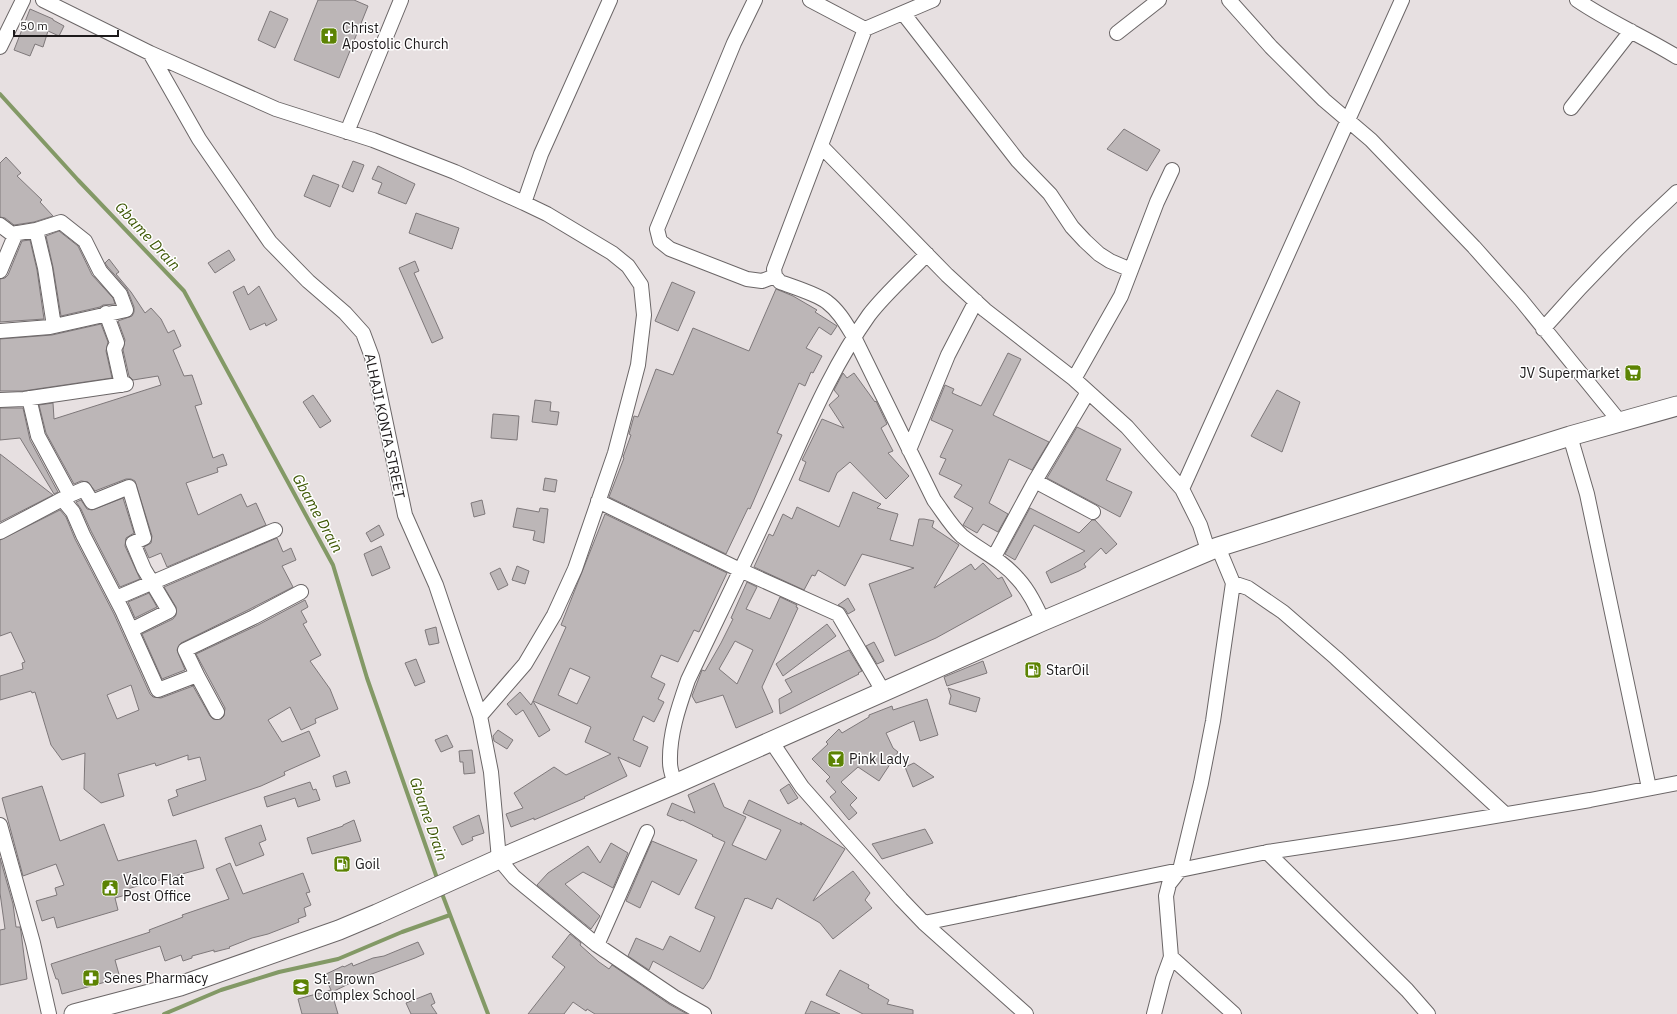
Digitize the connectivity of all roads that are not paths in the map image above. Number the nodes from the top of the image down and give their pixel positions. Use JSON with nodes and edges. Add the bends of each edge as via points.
{"nodes":[{"id":1,"x":23,"y":0,"type":"edge"},
{"id":2,"x":43,"y":0,"type":"edge"},
{"id":3,"x":401,"y":0,"type":"edge"},
{"id":4,"x":610,"y":0,"type":"edge"},
{"id":5,"x":755,"y":0,"type":"edge"},
{"id":6,"x":810,"y":0,"type":"edge"},
{"id":7,"x":933,"y":0,"type":"edge"},
{"id":8,"x":1159,"y":0,"type":"edge"},
{"id":9,"x":1230,"y":0,"type":"edge"},
{"id":10,"x":1402,"y":0,"type":"edge"},
{"id":11,"x":1577,"y":0,"type":"edge"},
{"id":12,"x":903,"y":13,"type":"junction"},
{"id":13,"x":865,"y":29,"type":"junction"},
{"id":14,"x":1631,"y":31,"type":"junction"},
{"id":15,"x":1116,"y":33,"type":"dead end"},
{"id":16,"x":1,"y":44,"type":"edge"},
{"id":17,"x":150,"y":53,"type":"junction"},
{"id":18,"x":1677,"y":57,"type":"edge"},
{"id":19,"x":1571,"y":108,"type":"dead end"},
{"id":20,"x":1349,"y":120,"type":"junction"},
{"id":21,"x":347,"y":132,"type":"junction"},
{"id":22,"x":821,"y":146,"type":"junction"},
{"id":23,"x":1172,"y":170,"type":"dead end"},
{"id":24,"x":1677,"y":192,"type":"edge"},
{"id":25,"x":524,"y":202,"type":"junction"},
{"id":26,"x":0,"y":225,"type":"edge"},
{"id":27,"x":36,"y":230,"type":"junction"},
{"id":28,"x":16,"y":234,"type":"junction"},
{"id":29,"x":927,"y":254,"type":"junction"},
{"id":30,"x":1131,"y":270,"type":"junction"},
{"id":31,"x":0,"y":271,"type":"edge"},
{"id":32,"x":775,"y":276,"type":"junction"},
{"id":33,"x":976,"y":301,"type":"junction"},
{"id":34,"x":106,"y":313,"type":"junction"},
{"id":35,"x":54,"y":326,"type":"junction"},
{"id":36,"x":1543,"y":329,"type":"junction"},
{"id":37,"x":0,"y":332,"type":"edge"},
{"id":38,"x":854,"y":337,"type":"junction"},
{"id":39,"x":1074,"y":379,"type":"junction"},
{"id":40,"x":1088,"y":392,"type":"junction"},
{"id":41,"x":29,"y":398,"type":"junction"},
{"id":42,"x":0,"y":400,"type":"edge"},
{"id":43,"x":1677,"y":406,"type":"edge"},
{"id":44,"x":1620,"y":422,"type":"junction"},
{"id":45,"x":1570,"y":436,"type":"junction"},
{"id":46,"x":909,"y":450,"type":"junction"},
{"id":47,"x":1035,"y":481,"type":"junction"},
{"id":48,"x":1182,"y":489,"type":"junction"},
{"id":49,"x":66,"y":497,"type":"junction"},
{"id":50,"x":598,"y":501,"type":"junction"},
{"id":51,"x":1093,"y":512,"type":"dead end"},
{"id":52,"x":275,"y":530,"type":"dead end"},
{"id":53,"x":0,"y":532,"type":"edge"},
{"id":54,"x":1213,"y":549,"type":"junction"},
{"id":55,"x":994,"y":557,"type":"junction"},
{"id":56,"x":740,"y":570,"type":"junction"},
{"id":57,"x":152,"y":582,"type":"junction"},
{"id":58,"x":1233,"y":583,"type":"junction"},
{"id":59,"x":301,"y":592,"type":"dead end"},
{"id":60,"x":116,"y":598,"type":"junction"},
{"id":61,"x":1043,"y":620,"type":"junction"},
{"id":62,"x":131,"y":630,"type":"junction"},
{"id":63,"x":197,"y":675,"type":"junction"},
{"id":64,"x":883,"y":691,"type":"junction"},
{"id":65,"x":217,"y":712,"type":"dead end"},
{"id":66,"x":480,"y":716,"type":"junction"},
{"id":67,"x":771,"y":741,"type":"junction"},
{"id":68,"x":675,"y":784,"type":"junction"},
{"id":69,"x":1675,"y":786,"type":"edge"},
{"id":70,"x":1649,"y":788,"type":"junction"},
{"id":71,"x":1506,"y":814,"type":"junction"},
{"id":72,"x":0,"y":826,"type":"edge"},
{"id":73,"x":647,"y":832,"type":"dead end"},
{"id":74,"x":1267,"y":852,"type":"junction"},
{"id":75,"x":499,"y":859,"type":"junction"},
{"id":76,"x":1180,"y":870,"type":"junction"},
{"id":77,"x":924,"y":923,"type":"junction"},
{"id":78,"x":597,"y":945,"type":"junction"},
{"id":79,"x":1171,"y":957,"type":"junction"},
{"id":80,"x":49,"y":1014,"type":"edge"},
{"id":81,"x":74,"y":1014,"type":"edge"},
{"id":82,"x":704,"y":1014,"type":"edge"},
{"id":83,"x":1026,"y":1014,"type":"edge"},
{"id":84,"x":1154,"y":1014,"type":"edge"},
{"id":85,"x":1234,"y":1014,"type":"edge"},
{"id":86,"x":1428,"y":1014,"type":"edge"}],
"edges":[{"from":1,"to":16,"type":"street"},
{"from":2,"to":17,"type":"street"},
{"from":3,"to":21,"type":"street"},
{"from":4,"to":25,"type":"street","via":[[541,154]]},
{"from":5,"to":32,"type":"street","via":[[734,43],[657,229],[660,241],[670,249],[747,279],[762,281]]},
{"from":6,"to":13,"type":"street"},
{"from":7,"to":12,"type":"street"},
{"from":8,"to":15,"type":"street"},
{"from":9,"to":20,"type":"street","via":[[1271,47],[1324,100]]},
{"from":10,"to":20,"type":"street"},
{"from":11,"to":14,"type":"street"},
{"from":12,"to":13,"type":"street"},
{"from":12,"to":30,"type":"street","via":[[1018,161],[1050,194],[1085,241],[1110,261]]},
{"from":13,"to":22,"type":"street"},
{"from":14,"to":18,"type":"street"},
{"from":14,"to":19,"type":"street"},
{"from":17,"to":21,"type":"street","via":[[276,109]]},
{"from":17,"to":66,"type":"street","name":"ALHAJI KONTA STREET","via":[[199,139],[270,242],[308,281],[345,313],[363,334],[372,357],[405,515],[436,586]]},
{"from":20,"to":36,"type":"street","via":[[1474,247]]},
{"from":20,"to":48,"type":"street"},
{"from":21,"to":25,"type":"street","via":[[455,172]]},
{"from":22,"to":29,"type":"street"},
{"from":22,"to":32,"type":"street","via":[[774,269]]},
{"from":23,"to":30,"type":"street"},
{"from":24,"to":36,"type":"street","via":[[1576,291]]},
{"from":25,"to":50,"type":"street","via":[[612,253],[628,266],[641,286],[644,315],[638,365]]},
{"from":26,"to":28,"type":"street"},
{"from":27,"to":28,"type":"street"},
{"from":27,"to":34,"type":"street","via":[[61,222],[85,241],[100,271],[120,294],[126,310]]},
{"from":27,"to":35,"type":"street"},
{"from":28,"to":31,"type":"street"},
{"from":29,"to":33,"type":"street"},
{"from":29,"to":38,"type":"street","via":[[884,298]]},
{"from":30,"to":39,"type":"street","via":[[1114,310]]},
{"from":32,"to":38,"type":"street","via":[[780,282],[826,300],[844,320]]},
{"from":33,"to":39,"type":"street"},
{"from":33,"to":46,"type":"street","via":[[948,355]]},
{"from":34,"to":35,"type":"street"},
{"from":34,"to":41,"type":"street","via":[[117,343],[114,349],[124,384]]},
{"from":35,"to":37,"type":"street"},
{"from":36,"to":44,"type":"street"},
{"from":38,"to":46,"type":"street"},
{"from":38,"to":56,"type":"street","via":[[801,437]]},
{"from":39,"to":40,"type":"street"},
{"from":40,"to":47,"type":"street"},
{"from":40,"to":48,"type":"street","via":[[1127,427]]},
{"from":41,"to":42,"type":"street"},
{"from":41,"to":49,"type":"street","via":[[38,436]]},
{"from":43,"to":44,"type":"main road"},
{"from":44,"to":45,"type":"main road"},
{"from":45,"to":54,"type":"main road"},
{"from":45,"to":70,"type":"street","via":[[1587,494]]},
{"from":46,"to":55,"type":"street","via":[[934,500],[950,522],[962,535]]},
{"from":47,"to":51,"type":"street"},
{"from":47,"to":55,"type":"street"},
{"from":48,"to":54,"type":"street"},
{"from":49,"to":53,"type":"street"},
{"from":49,"to":57,"type":"street","via":[[84,490],[92,502],[129,487],[144,538],[133,543]]},
{"from":49,"to":60,"type":"street"},
{"from":50,"to":56,"type":"street"},
{"from":50,"to":66,"type":"street","via":[[575,569],[554,615],[525,664]]},
{"from":52,"to":57,"type":"street"},
{"from":54,"to":58,"type":"street"},
{"from":54,"to":61,"type":"main road"},
{"from":55,"to":61,"type":"street","via":[[1018,579]]},
{"from":56,"to":64,"type":"street","via":[[838,614]]},
{"from":56,"to":68,"type":"street","via":[[688,680],[681,701],[671,738],[670,764]]},
{"from":57,"to":60,"type":"street"},
{"from":57,"to":62,"type":"street","via":[[169,611]]},
{"from":58,"to":71,"type":"street","via":[[1248,588],[1283,612]]},
{"from":58,"to":76,"type":"street","via":[[1212,730]]},
{"from":59,"to":63,"type":"street","via":[[185,650]]},
{"from":60,"to":62,"type":"street"},
{"from":61,"to":64,"type":"main road"},
{"from":62,"to":63,"type":"street","via":[[158,690]]},
{"from":63,"to":65,"type":"street"},
{"from":64,"to":67,"type":"main road"},
{"from":66,"to":75,"type":"street","name":"ALHAJI KONTA STREET","via":[[491,772]]},
{"from":67,"to":68,"type":"main road"},
{"from":67,"to":77,"type":"street","via":[[802,787]]},
{"from":68,"to":75,"type":"main road"},
{"from":69,"to":70,"type":"street"},
{"from":70,"to":71,"type":"street"},
{"from":71,"to":74,"type":"street"},
{"from":72,"to":80,"type":"street","via":[[33,943]]},
{"from":73,"to":78,"type":"street"},
{"from":74,"to":76,"type":"street"},
{"from":74,"to":86,"type":"street","via":[[1407,990]]},
{"from":75,"to":78,"type":"street","via":[[514,877]]},
{"from":75,"to":81,"type":"main road","via":[[339,930],[180,986]]},
{"from":76,"to":77,"type":"street"},
{"from":76,"to":79,"type":"street","via":[[1169,884],[1166,896]]},
{"from":77,"to":83,"type":"street"},
{"from":78,"to":82,"type":"street"},
{"from":79,"to":84,"type":"street"},
{"from":79,"to":85,"type":"street"}]}
